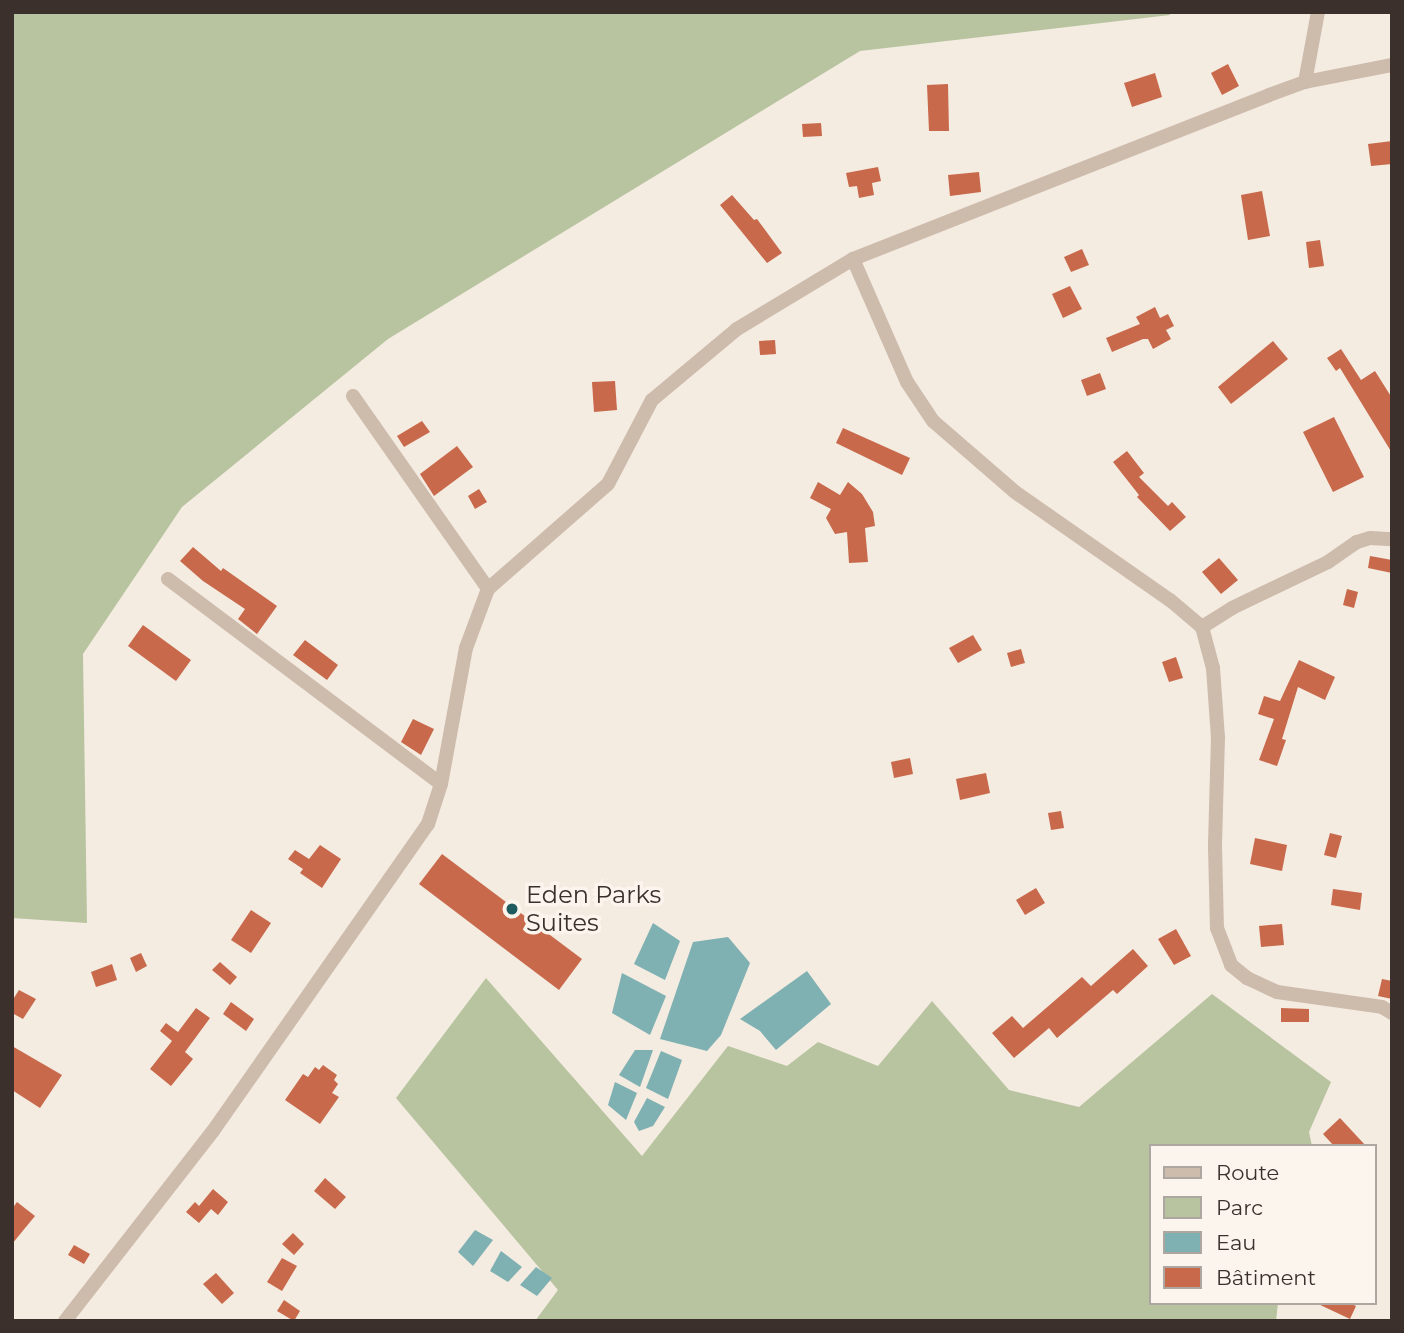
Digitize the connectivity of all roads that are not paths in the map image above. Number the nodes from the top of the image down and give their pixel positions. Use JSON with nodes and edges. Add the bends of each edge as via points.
{"nodes":[{"id":1,"x":1318,"y":12,"type":"edge"},
{"id":2,"x":1392,"y":65,"type":"edge"},
{"id":3,"x":1305,"y":82,"type":"junction"},
{"id":4,"x":853,"y":259,"type":"junction"},
{"id":5,"x":353,"y":396,"type":"dead end"},
{"id":6,"x":1392,"y":539,"type":"edge"},
{"id":7,"x":168,"y":579,"type":"dead end"},
{"id":8,"x":488,"y":589,"type":"junction"},
{"id":9,"x":1202,"y":627,"type":"junction"},
{"id":10,"x":442,"y":784,"type":"junction"},
{"id":11,"x":1392,"y":1013,"type":"edge"},
{"id":12,"x":65,"y":1321,"type":"edge"}],
"edges":[{"from":1,"to":3,"type":"street"},
{"from":2,"to":3,"type":"street"},
{"from":3,"to":4,"type":"street"},
{"from":4,"to":8,"type":"street","via":[[737,328],[652,400],[608,484]]},
{"from":4,"to":9,"type":"street","via":[[907,382],[933,421],[1015,492]]},
{"from":5,"to":8,"type":"street"},
{"from":6,"to":9,"type":"street","via":[[1357,542],[1328,562]]},
{"from":7,"to":10,"type":"street"},
{"from":8,"to":10,"type":"street","via":[[466,648]]},
{"from":9,"to":11,"type":"street","via":[[1213,668],[1219,737],[1217,928],[1231,965],[1277,992],[1382,1007]]},
{"from":10,"to":12,"type":"street","via":[[428,824],[396,874],[213,1131]]}]}
